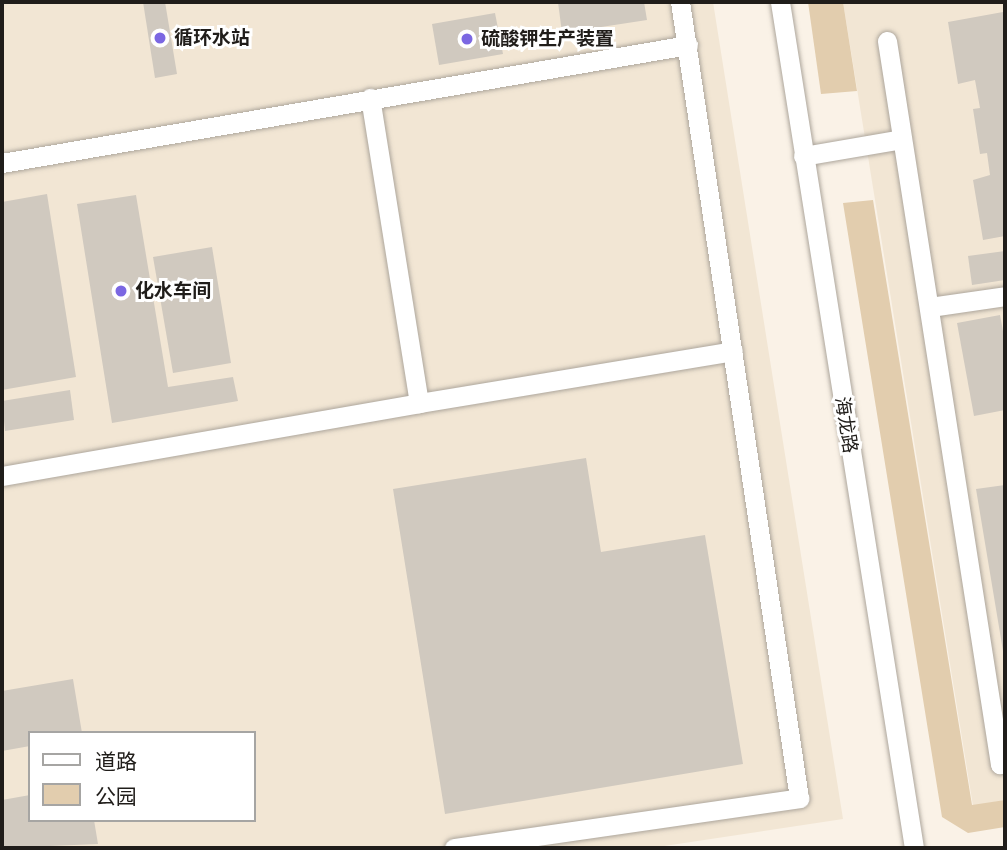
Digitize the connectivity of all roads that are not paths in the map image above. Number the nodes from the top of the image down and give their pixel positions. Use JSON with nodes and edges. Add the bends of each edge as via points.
{"nodes":[{"id":1,"x":680,"y":2,"type":"edge"},
{"id":2,"x":780,"y":2,"type":"edge"},
{"id":3,"x":887,"y":41,"type":"dead end"},
{"id":4,"x":688,"y":45,"type":"junction"},
{"id":5,"x":370,"y":98,"type":"junction"},
{"id":6,"x":902,"y":139,"type":"junction"},
{"id":7,"x":803,"y":156,"type":"junction"},
{"id":8,"x":2,"y":163,"type":"edge"},
{"id":9,"x":1005,"y":296,"type":"edge"},
{"id":10,"x":930,"y":307,"type":"junction"},
{"id":11,"x":733,"y":351,"type":"junction"},
{"id":12,"x":419,"y":402,"type":"junction"},
{"id":13,"x":2,"y":476,"type":"edge"},
{"id":14,"x":1005,"y":763,"type":"edge"},
{"id":15,"x":454,"y":848,"type":"edge"},
{"id":16,"x":914,"y":848,"type":"edge"}],
"edges":[{"from":1,"to":4,"type":"street"},
{"from":2,"to":7,"type":"street","name":"海龙路"},
{"from":3,"to":6,"type":"street"},
{"from":4,"to":5,"type":"street"},
{"from":4,"to":11,"type":"street"},
{"from":5,"to":8,"type":"street"},
{"from":5,"to":12,"type":"street"},
{"from":6,"to":7,"type":"street"},
{"from":6,"to":10,"type":"street"},
{"from":7,"to":16,"type":"street","name":"海龙路"},
{"from":9,"to":10,"type":"street"},
{"from":10,"to":14,"type":"street","via":[[1000,764]]},
{"from":11,"to":12,"type":"street"},
{"from":11,"to":15,"type":"street","via":[[799,798]]},
{"from":12,"to":13,"type":"street"}]}
